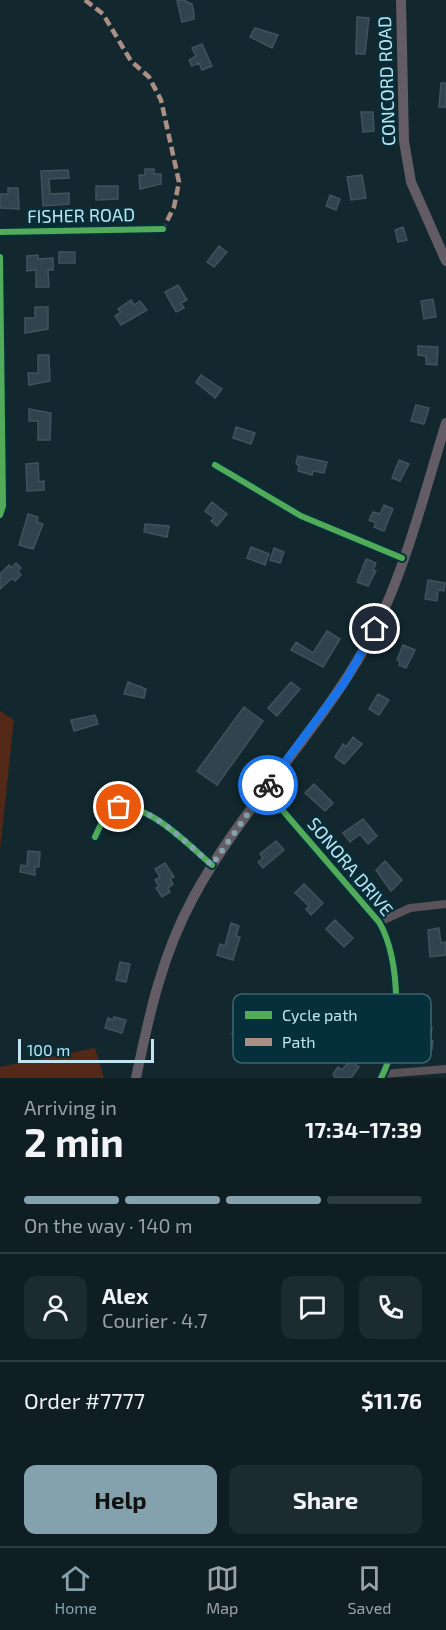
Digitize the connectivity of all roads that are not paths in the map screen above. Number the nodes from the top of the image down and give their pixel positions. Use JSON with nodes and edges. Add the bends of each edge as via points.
{"nodes":[{"id":1,"x":401,"y":0,"type":"edge"},
{"id":2,"x":163,"y":230,"type":"dead end"},
{"id":3,"x":0,"y":232,"type":"edge"},
{"id":4,"x":0,"y":257,"type":"edge"},
{"id":5,"x":446,"y":261,"type":"edge"},
{"id":6,"x":446,"y":423,"type":"edge"},
{"id":7,"x":216,"y":465,"type":"dead end"},
{"id":8,"x":0,"y":515,"type":"edge"},
{"id":9,"x":402,"y":558,"type":"junction"},
{"id":10,"x":265,"y":790,"type":"junction"},
{"id":11,"x":95,"y":837,"type":"dead end"},
{"id":12,"x":212,"y":865,"type":"junction"},
{"id":13,"x":446,"y":904,"type":"edge"},
{"id":14,"x":379,"y":922,"type":"junction"},
{"id":15,"x":394,"y":994,"type":"edge"},
{"id":16,"x":446,"y":1069,"type":"edge"},
{"id":17,"x":382,"y":1076,"type":"edge"},
{"id":18,"x":136,"y":1078,"type":"edge"}],
"edges":[{"from":1,"to":5,"type":"main road","name":"CONCORD ROAD","via":[[404,141],[411,182]]},
{"from":2,"to":3,"type":"street","name":"FISHER ROAD"},
{"from":4,"to":8,"type":"street"},
{"from":6,"to":9,"type":"main road"},
{"from":7,"to":9,"type":"street","via":[[301,516]]},
{"from":9,"to":10,"type":"main road","via":[[382,615],[344,683]]},
{"from":10,"to":12,"type":"main road"},
{"from":10,"to":14,"type":"street","name":"SONORA DRIVE"},
{"from":11,"to":12,"type":"street","via":[[107,812],[121,806],[136,808],[152,816]]},
{"from":12,"to":18,"type":"main road","via":[[160,971]]},
{"from":13,"to":14,"type":"street","via":[[410,908]]},
{"from":14,"to":15,"type":"street","name":"SONORA DRIVE","via":[[390,946]]},
{"from":16,"to":17,"type":"street"}]}
